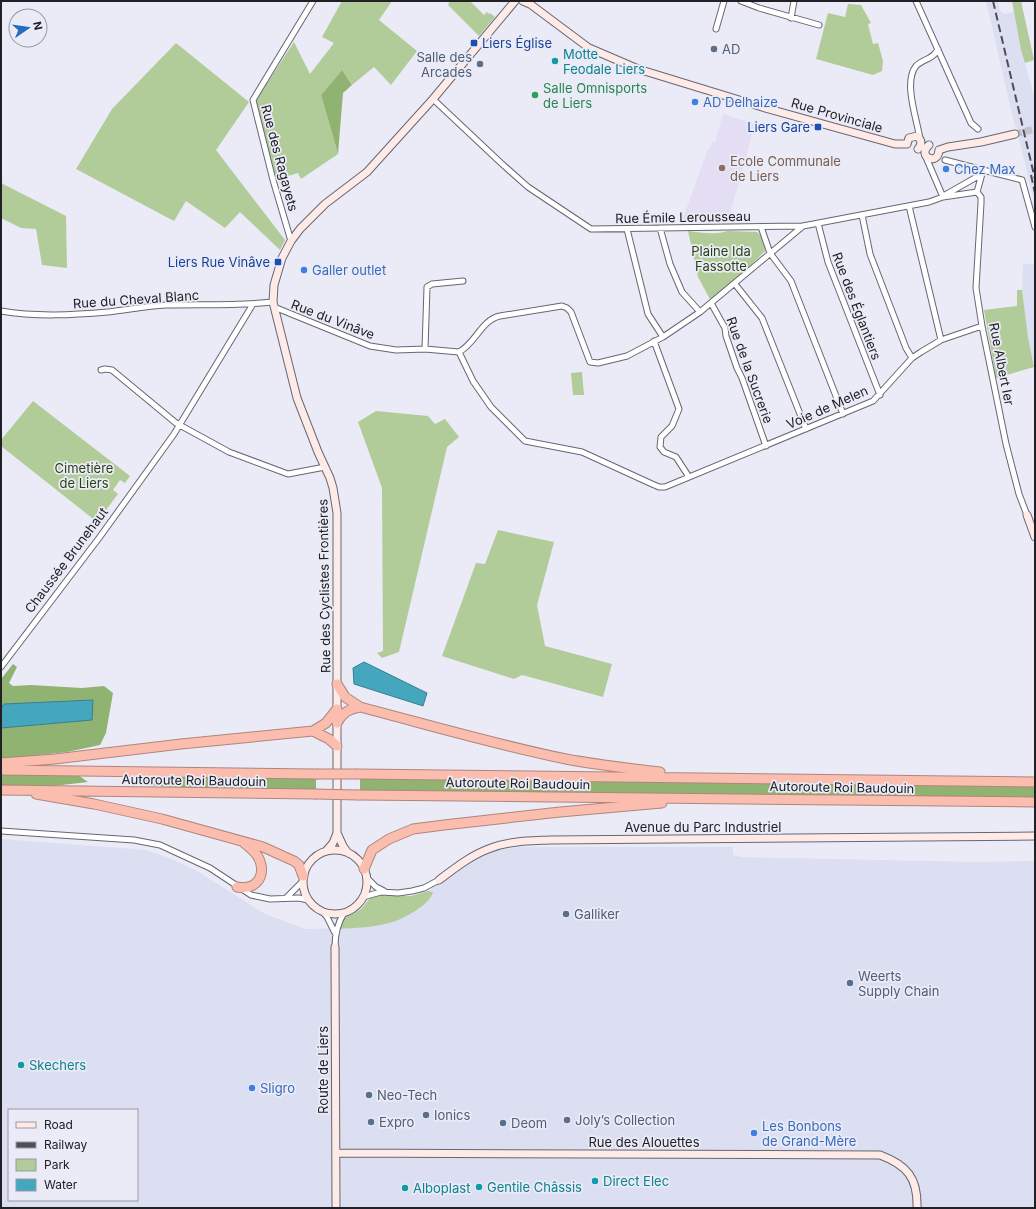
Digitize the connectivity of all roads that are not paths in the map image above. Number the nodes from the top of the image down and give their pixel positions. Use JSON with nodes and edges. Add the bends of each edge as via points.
{"nodes":[{"id":1,"x":313,"y":1,"type":"edge"},
{"id":2,"x":515,"y":1,"type":"edge"},
{"id":3,"x":724,"y":1,"type":"edge"},
{"id":4,"x":741,"y":1,"type":"edge"},
{"id":5,"x":794,"y":1,"type":"edge"},
{"id":6,"x":916,"y":1,"type":"edge"},
{"id":7,"x":528,"y":2,"type":"edge"},
{"id":8,"x":791,"y":18,"type":"junction"},
{"id":9,"x":819,"y":25,"type":"dead end"},
{"id":10,"x":716,"y":29,"type":"dead end"},
{"id":11,"x":938,"y":49,"type":"junction"},
{"id":12,"x":433,"y":99,"type":"junction"},
{"id":13,"x":978,"y":129,"type":"dead end"},
{"id":14,"x":1015,"y":134,"type":"tunnel mouth"},
{"id":15,"x":907,"y":144,"type":"junction"},
{"id":16,"x":921,"y":146,"type":"junction"},
{"id":17,"x":938,"y":150,"type":"junction"},
{"id":18,"x":936,"y":158,"type":"junction"},
{"id":19,"x":945,"y":160,"type":"dead end"},
{"id":20,"x":932,"y":169,"type":"junction"},
{"id":21,"x":982,"y":172,"type":"junction"},
{"id":22,"x":977,"y":192,"type":"junction"},
{"id":23,"x":943,"y":197,"type":"junction"},
{"id":24,"x":909,"y":206,"type":"junction"},
{"id":25,"x":862,"y":215,"type":"junction"},
{"id":26,"x":818,"y":223,"type":"junction"},
{"id":27,"x":803,"y":226,"type":"junction"},
{"id":28,"x":761,"y":227,"type":"junction"},
{"id":29,"x":1035,"y":227,"type":"edge"},
{"id":30,"x":660,"y":228,"type":"junction"},
{"id":31,"x":627,"y":229,"type":"junction"},
{"id":32,"x":291,"y":241,"type":"junction"},
{"id":33,"x":770,"y":253,"type":"junction"},
{"id":34,"x":463,"y":281,"type":"dead end"},
{"id":35,"x":735,"y":284,"type":"junction"},
{"id":36,"x":711,"y":303,"type":"junction"},
{"id":37,"x":253,"y":304,"type":"junction"},
{"id":38,"x":274,"y":305,"type":"junction"},
{"id":39,"x":1,"y":311,"type":"edge"},
{"id":40,"x":700,"y":312,"type":"junction"},
{"id":41,"x":982,"y":326,"type":"junction"},
{"id":42,"x":663,"y":337,"type":"junction"},
{"id":43,"x":941,"y":340,"type":"junction"},
{"id":44,"x":654,"y":342,"type":"junction"},
{"id":45,"x":425,"y":349,"type":"junction"},
{"id":46,"x":459,"y":352,"type":"junction"},
{"id":47,"x":912,"y":358,"type":"junction"},
{"id":48,"x":101,"y":370,"type":"dead end"},
{"id":49,"x":880,"y":395,"type":"junction"},
{"id":50,"x":843,"y":414,"type":"junction"},
{"id":51,"x":180,"y":425,"type":"junction"},
{"id":52,"x":806,"y":429,"type":"junction"},
{"id":53,"x":766,"y":446,"type":"junction"},
{"id":54,"x":325,"y":467,"type":"junction"},
{"id":55,"x":689,"y":477,"type":"junction"},
{"id":56,"x":1027,"y":515,"type":"joint"},
{"id":57,"x":1035,"y":537,"type":"edge"},
{"id":58,"x":1,"y":667,"type":"edge"},
{"id":59,"x":337,"y":684,"type":"junction"},
{"id":60,"x":360,"y":707,"type":"junction"},
{"id":61,"x":337,"y":709,"type":"junction"},
{"id":62,"x":337,"y":723,"type":"junction"},
{"id":63,"x":313,"y":731,"type":"junction"},
{"id":64,"x":337,"y":746,"type":"junction"},
{"id":65,"x":1,"y":763,"type":"edge"},
{"id":66,"x":1,"y":770,"type":"edge"},
{"id":67,"x":682,"y":777,"type":"junction"},
{"id":68,"x":1035,"y":782,"type":"edge"},
{"id":69,"x":1,"y":790,"type":"edge"},
{"id":70,"x":26,"y":790,"type":"junction"},
{"id":71,"x":676,"y":798,"type":"junction"},
{"id":72,"x":1035,"y":802,"type":"edge"},
{"id":73,"x":1,"y":831,"type":"edge"},
{"id":74,"x":336,"y":833,"type":"junction"},
{"id":75,"x":1035,"y":836,"type":"edge"},
{"id":76,"x":240,"y":840,"type":"junction"},
{"id":77,"x":326,"y":851,"type":"junction"},
{"id":78,"x":348,"y":853,"type":"junction"},
{"id":79,"x":364,"y":869,"type":"junction"},
{"id":80,"x":303,"y":878,"type":"junction"},
{"id":81,"x":367,"y":878,"type":"junction"},
{"id":82,"x":438,"y":880,"type":"joint"},
{"id":83,"x":237,"y":887,"type":"junction"},
{"id":84,"x":384,"y":892,"type":"junction"},
{"id":85,"x":363,"y":897,"type":"junction"},
{"id":86,"x":286,"y":898,"type":"junction"},
{"id":87,"x":308,"y":900,"type":"junction"},
{"id":88,"x":322,"y":911,"type":"junction"},
{"id":89,"x":344,"y":913,"type":"junction"},
{"id":90,"x":335,"y":932,"type":"junction"},
{"id":91,"x":335,"y":947,"type":"joint"},
{"id":92,"x":336,"y":1153,"type":"junction"},
{"id":93,"x":336,"y":1207,"type":"edge"},
{"id":94,"x":917,"y":1208,"type":"edge"}],
"edges":[{"from":1,"to":32,"type":"street","name":"Rue des Ragayets","via":[[252,100]]},
{"from":2,"to":12,"type":"street"},
{"from":3,"to":10,"type":"street"},
{"from":4,"to":8,"type":"street"},
{"from":5,"to":8,"type":"street"},
{"from":6,"to":11,"type":"street"},
{"from":7,"to":15,"type":"street","name":"Rue Provinciale","via":[[589,48],[638,69],[762,107],[895,144]]},
{"from":8,"to":9,"type":"street"},
{"from":11,"to":13,"type":"street","via":[[971,123]]},
{"from":11,"to":16,"type":"street","via":[[936,54],[919,63],[911,75],[911,93]]},
{"from":12,"to":31,"type":"street","name":"Rue Émile Lerousseau","via":[[528,187],[576,220],[591,229]]},
{"from":12,"to":32,"type":"street","via":[[367,172],[325,204]]},
{"from":14,"to":17,"type":"street"},
{"from":15,"to":16,"type":"street","via":[[907,141]]},
{"from":15,"to":16,"type":"street","name":"Rue Provinciale","via":[[911,150]]},
{"from":16,"to":17,"type":"street","name":"Rue Provinciale","via":[[933,145]]},
{"from":16,"to":18,"type":"street","name":"Rue Provinciale","via":[[928,158]]},
{"from":16,"to":20,"type":"street"},
{"from":17,"to":18,"type":"street"},
{"from":18,"to":20,"type":"street"},
{"from":19,"to":21,"type":"street"},
{"from":20,"to":23,"type":"street"},
{"from":21,"to":22,"type":"street"},
{"from":21,"to":23,"type":"street"},
{"from":21,"to":29,"type":"street","via":[[1022,180]]},
{"from":22,"to":23,"type":"street","name":"Rue Émile Lerousseau"},
{"from":22,"to":41,"type":"street","name":"Rue Albert Ier","via":[[981,196],[981,203],[976,288]]},
{"from":23,"to":24,"type":"street","name":"Rue Émile Lerousseau"},
{"from":24,"to":25,"type":"street","name":"Rue Émile Lerousseau"},
{"from":24,"to":43,"type":"street"},
{"from":25,"to":26,"type":"street","name":"Rue Émile Lerousseau"},
{"from":25,"to":47,"type":"street","via":[[870,254]]},
{"from":26,"to":27,"type":"street","name":"Rue Émile Lerousseau"},
{"from":26,"to":49,"type":"street","name":"Rue des Églantiers","via":[[828,262]]},
{"from":27,"to":28,"type":"street","name":"Rue Émile Lerousseau"},
{"from":27,"to":33,"type":"street"},
{"from":28,"to":30,"type":"street","name":"Rue Émile Lerousseau"},
{"from":28,"to":33,"type":"street"},
{"from":30,"to":31,"type":"street","name":"Rue Émile Lerousseau"},
{"from":30,"to":40,"type":"street","via":[[670,264],[682,292]]},
{"from":31,"to":42,"type":"street","via":[[648,314]]},
{"from":32,"to":38,"type":"street","via":[[274,285]]},
{"from":33,"to":35,"type":"street"},
{"from":33,"to":50,"type":"street","via":[[791,281]]},
{"from":34,"to":45,"type":"street","via":[[432,284],[427,287]]},
{"from":35,"to":36,"type":"street"},
{"from":35,"to":52,"type":"street","via":[[762,318]]},
{"from":36,"to":40,"type":"street"},
{"from":36,"to":53,"type":"street","name":"Rue de la Sucrerie","via":[[725,328],[730,349]]},
{"from":37,"to":38,"type":"street","name":"Rue du Cheval Blanc"},
{"from":37,"to":39,"type":"street","name":"Rue du Cheval Blanc","via":[[165,306],[56,315]]},
{"from":37,"to":51,"type":"street","name":"Chaussée Brunehaut"},
{"from":38,"to":45,"type":"street","name":"Rue du Vinâve","via":[[370,346],[396,350]]},
{"from":38,"to":54,"type":"street","name":"Rue des Cyclistes Frontières","via":[[297,398]]},
{"from":40,"to":42,"type":"street"},
{"from":41,"to":43,"type":"street","name":"Voie de Melen"},
{"from":41,"to":56,"type":"street","name":"Rue Albert Ier","via":[[1006,444]]},
{"from":42,"to":44,"type":"street"},
{"from":43,"to":47,"type":"street","name":"Voie de Melen"},
{"from":44,"to":46,"type":"street","via":[[626,356],[592,363],[587,356],[572,312],[562,306],[493,318],[485,324],[469,346]]},
{"from":44,"to":55,"type":"street","via":[[679,409],[672,426],[661,437],[660,447],[664,452],[676,457]]},
{"from":45,"to":46,"type":"street","name":"Rue du Vinâve"},
{"from":46,"to":55,"type":"street","name":"Voie de Melen","via":[[473,381],[491,406],[525,441],[582,452],[659,487]]},
{"from":47,"to":49,"type":"street","name":"Voie de Melen"},
{"from":48,"to":51,"type":"street","via":[[112,370]]},
{"from":49,"to":50,"type":"street","name":"Voie de Melen","via":[[873,401]]},
{"from":50,"to":52,"type":"street","name":"Voie de Melen"},
{"from":51,"to":54,"type":"street","via":[[229,452],[288,474]]},
{"from":51,"to":58,"type":"street","name":"Chaussée Brunehaut","via":[[99,538]]},
{"from":52,"to":53,"type":"street","name":"Voie de Melen"},
{"from":53,"to":55,"type":"street","name":"Voie de Melen"},
{"from":54,"to":59,"type":"street","name":"Rue des Cyclistes Frontières","via":[[334,488],[337,513]]},
{"from":56,"to":57,"type":"street","name":"Rue Albert Ier"},
{"from":59,"to":60,"type":"highway","via":[[345,696]]},
{"from":59,"to":61,"type":"street","name":"Rue des Cyclistes Frontières"},
{"from":60,"to":62,"type":"highway","via":[[346,712]]},
{"from":60,"to":67,"type":"highway","via":[[560,757]]},
{"from":61,"to":62,"type":"street","name":"Rue des Cyclistes Frontières"},
{"from":61,"to":63,"type":"highway","via":[[326,723]]},
{"from":62,"to":64,"type":"street","name":"Rue des Cyclistes Frontières"},
{"from":63,"to":64,"type":"highway"},
{"from":63,"to":65,"type":"highway"},
{"from":64,"to":74,"type":"street","name":"Rue des Cyclistes Frontières"},
{"from":66,"to":67,"type":"highway","name":"Autoroute Roi Baudouin","bridge":true},
{"from":67,"to":68,"type":"highway","name":"Autoroute Roi Baudouin"},
{"from":69,"to":70,"type":"highway","name":"Autoroute Roi Baudouin"},
{"from":70,"to":71,"type":"highway","name":"Autoroute Roi Baudouin","bridge":true},
{"from":70,"to":76,"type":"highway","via":[[42,796],[155,817]]},
{"from":71,"to":72,"type":"highway","name":"Autoroute Roi Baudouin"},
{"from":71,"to":79,"type":"highway","via":[[661,804],[413,829],[389,839],[372,850]]},
{"from":73,"to":83,"type":"street","via":[[134,840],[160,845],[210,868]]},
{"from":74,"to":77,"type":"street","name":"Rue des Cyclistes Frontières","via":[[333,843]]},
{"from":74,"to":78,"type":"street"},
{"from":75,"to":82,"type":"street","name":"Avenue du Parc Industriel","via":[[542,840],[492,847],[458,865]]},
{"from":76,"to":80,"type":"highway","via":[[291,859],[299,865]]},
{"from":76,"to":83,"type":"highway","via":[[257,855],[261,872],[254,885],[248,888]]},
{"from":77,"to":78,"type":"street"},
{"from":77,"to":80,"type":"street","via":[[311,860]]},
{"from":78,"to":79,"type":"street","via":[[358,859]]},
{"from":79,"to":81,"type":"street"},
{"from":80,"to":86,"type":"street"},
{"from":80,"to":87,"type":"street"},
{"from":81,"to":84,"type":"street"},
{"from":81,"to":85,"type":"street"},
{"from":82,"to":84,"type":"street","name":"Avenue du Parc Industriel","via":[[412,891]]},
{"from":83,"to":86,"type":"street","via":[[256,897]]},
{"from":84,"to":85,"type":"street","name":"Avenue du Parc Industriel"},
{"from":85,"to":89,"type":"street","via":[[352,910]]},
{"from":86,"to":87,"type":"street"},
{"from":87,"to":88,"type":"street"},
{"from":88,"to":89,"type":"street","via":[[331,914]]},
{"from":88,"to":90,"type":"street","name":"Route de Liers"},
{"from":89,"to":90,"type":"street","name":"Route de Liers"},
{"from":90,"to":91,"type":"street","name":"Route de Liers"},
{"from":91,"to":92,"type":"street","name":"Route de Liers"},
{"from":92,"to":93,"type":"street","name":"Route de Liers"},
{"from":92,"to":94,"type":"street","name":"Rue des Alouettes","via":[[880,1155],[895,1160],[913,1179]]}]}
